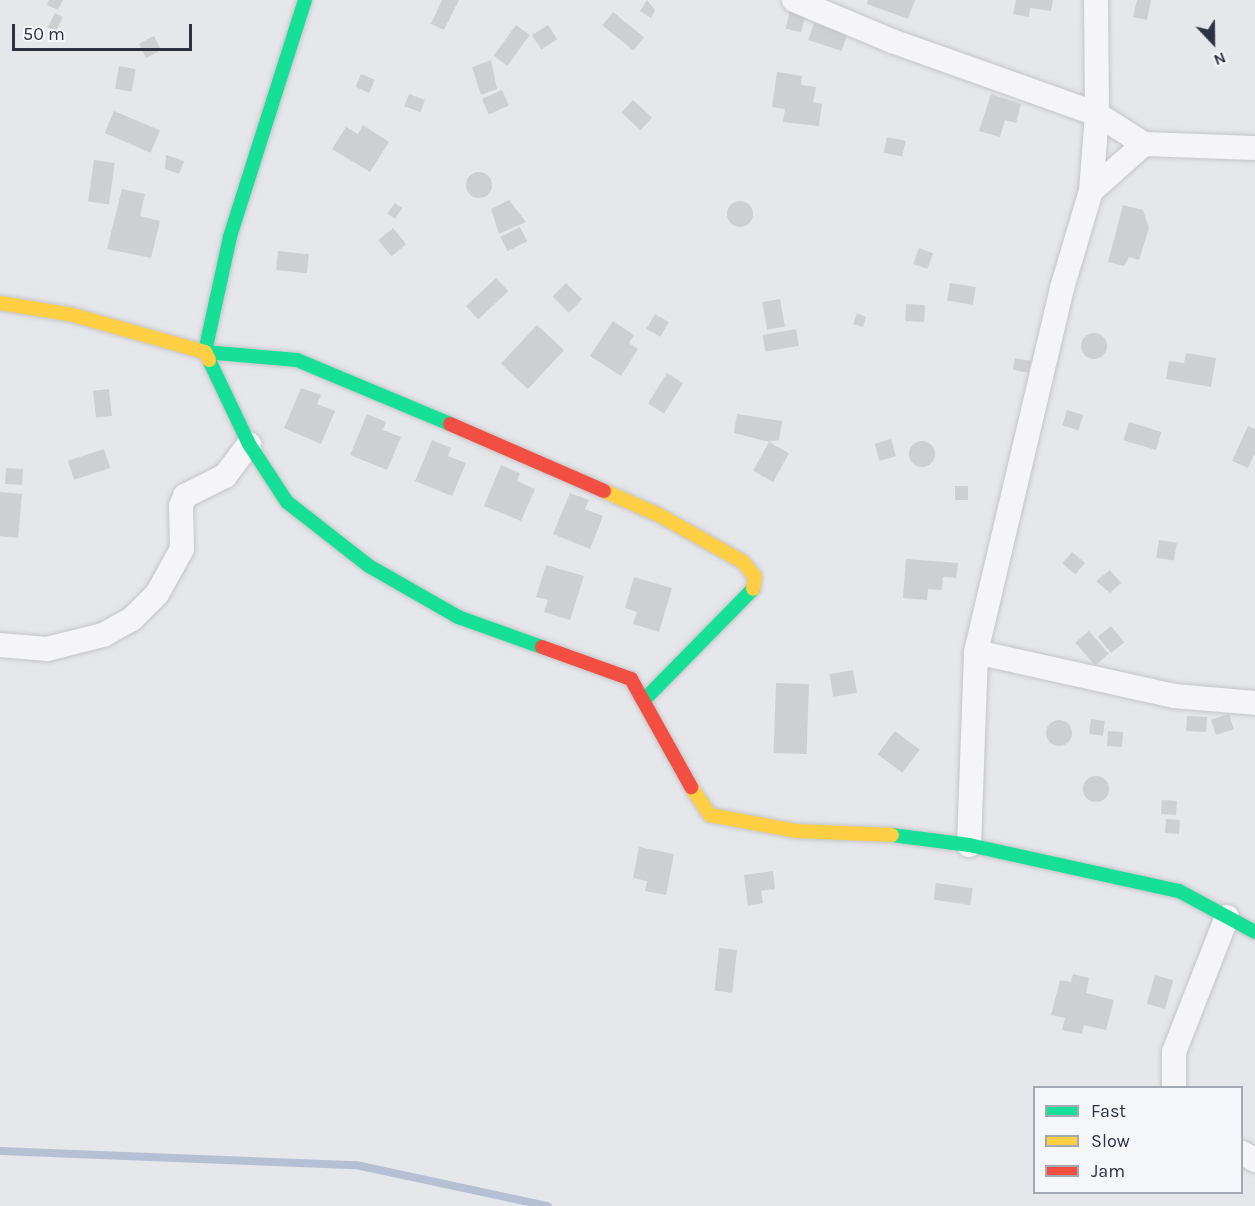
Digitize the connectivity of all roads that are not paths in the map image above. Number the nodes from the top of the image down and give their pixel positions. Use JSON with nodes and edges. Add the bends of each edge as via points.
{"nodes":[{"id":1,"x":305,"y":0,"type":"edge"},
{"id":2,"x":794,"y":0,"type":"edge"},
{"id":3,"x":1096,"y":0,"type":"edge"},
{"id":4,"x":1096,"y":114,"type":"junction"},
{"id":5,"x":1144,"y":144,"type":"junction"},
{"id":6,"x":1255,"y":148,"type":"edge"},
{"id":7,"x":1091,"y":191,"type":"junction"},
{"id":8,"x":0,"y":303,"type":"edge"},
{"id":9,"x":204,"y":352,"type":"junction"},
{"id":10,"x":249,"y":444,"type":"junction"},
{"id":11,"x":0,"y":645,"type":"edge"},
{"id":12,"x":976,"y":652,"type":"junction"},
{"id":13,"x":645,"y":699,"type":"junction"},
{"id":14,"x":1255,"y":703,"type":"edge"},
{"id":15,"x":969,"y":845,"type":"junction"},
{"id":16,"x":1227,"y":917,"type":"junction"},
{"id":17,"x":1255,"y":932,"type":"edge"},
{"id":18,"x":1174,"y":1086,"type":"edge"}],
"edges":[{"from":1,"to":9,"type":"street","via":[[230,237]]},
{"from":2,"to":4,"type":"street","via":[[892,41]]},
{"from":3,"to":4,"type":"street"},
{"from":4,"to":5,"type":"street"},
{"from":4,"to":7,"type":"street"},
{"from":5,"to":6,"type":"street"},
{"from":5,"to":7,"type":"street"},
{"from":7,"to":12,"type":"street","via":[[1062,288]]},
{"from":8,"to":9,"type":"street","via":[[73,315]]},
{"from":9,"to":10,"type":"street"},
{"from":9,"to":13,"type":"street","via":[[297,360],[333,372],[659,516],[743,562],[755,577],[756,586]]},
{"from":10,"to":11,"type":"street","via":[[225,476],[185,496],[181,506],[182,549],[157,594],[132,619],[103,635],[47,650]]},
{"from":10,"to":13,"type":"street","via":[[288,502],[369,566],[458,617],[631,679]]},
{"from":12,"to":14,"type":"street","via":[[1174,696]]},
{"from":12,"to":15,"type":"street"},
{"from":13,"to":15,"type":"street","via":[[702,807],[710,815],[796,831],[890,835]]},
{"from":15,"to":16,"type":"street","via":[[1179,891]]},
{"from":16,"to":17,"type":"street"},
{"from":16,"to":18,"type":"street","via":[[1174,1052]]}]}
